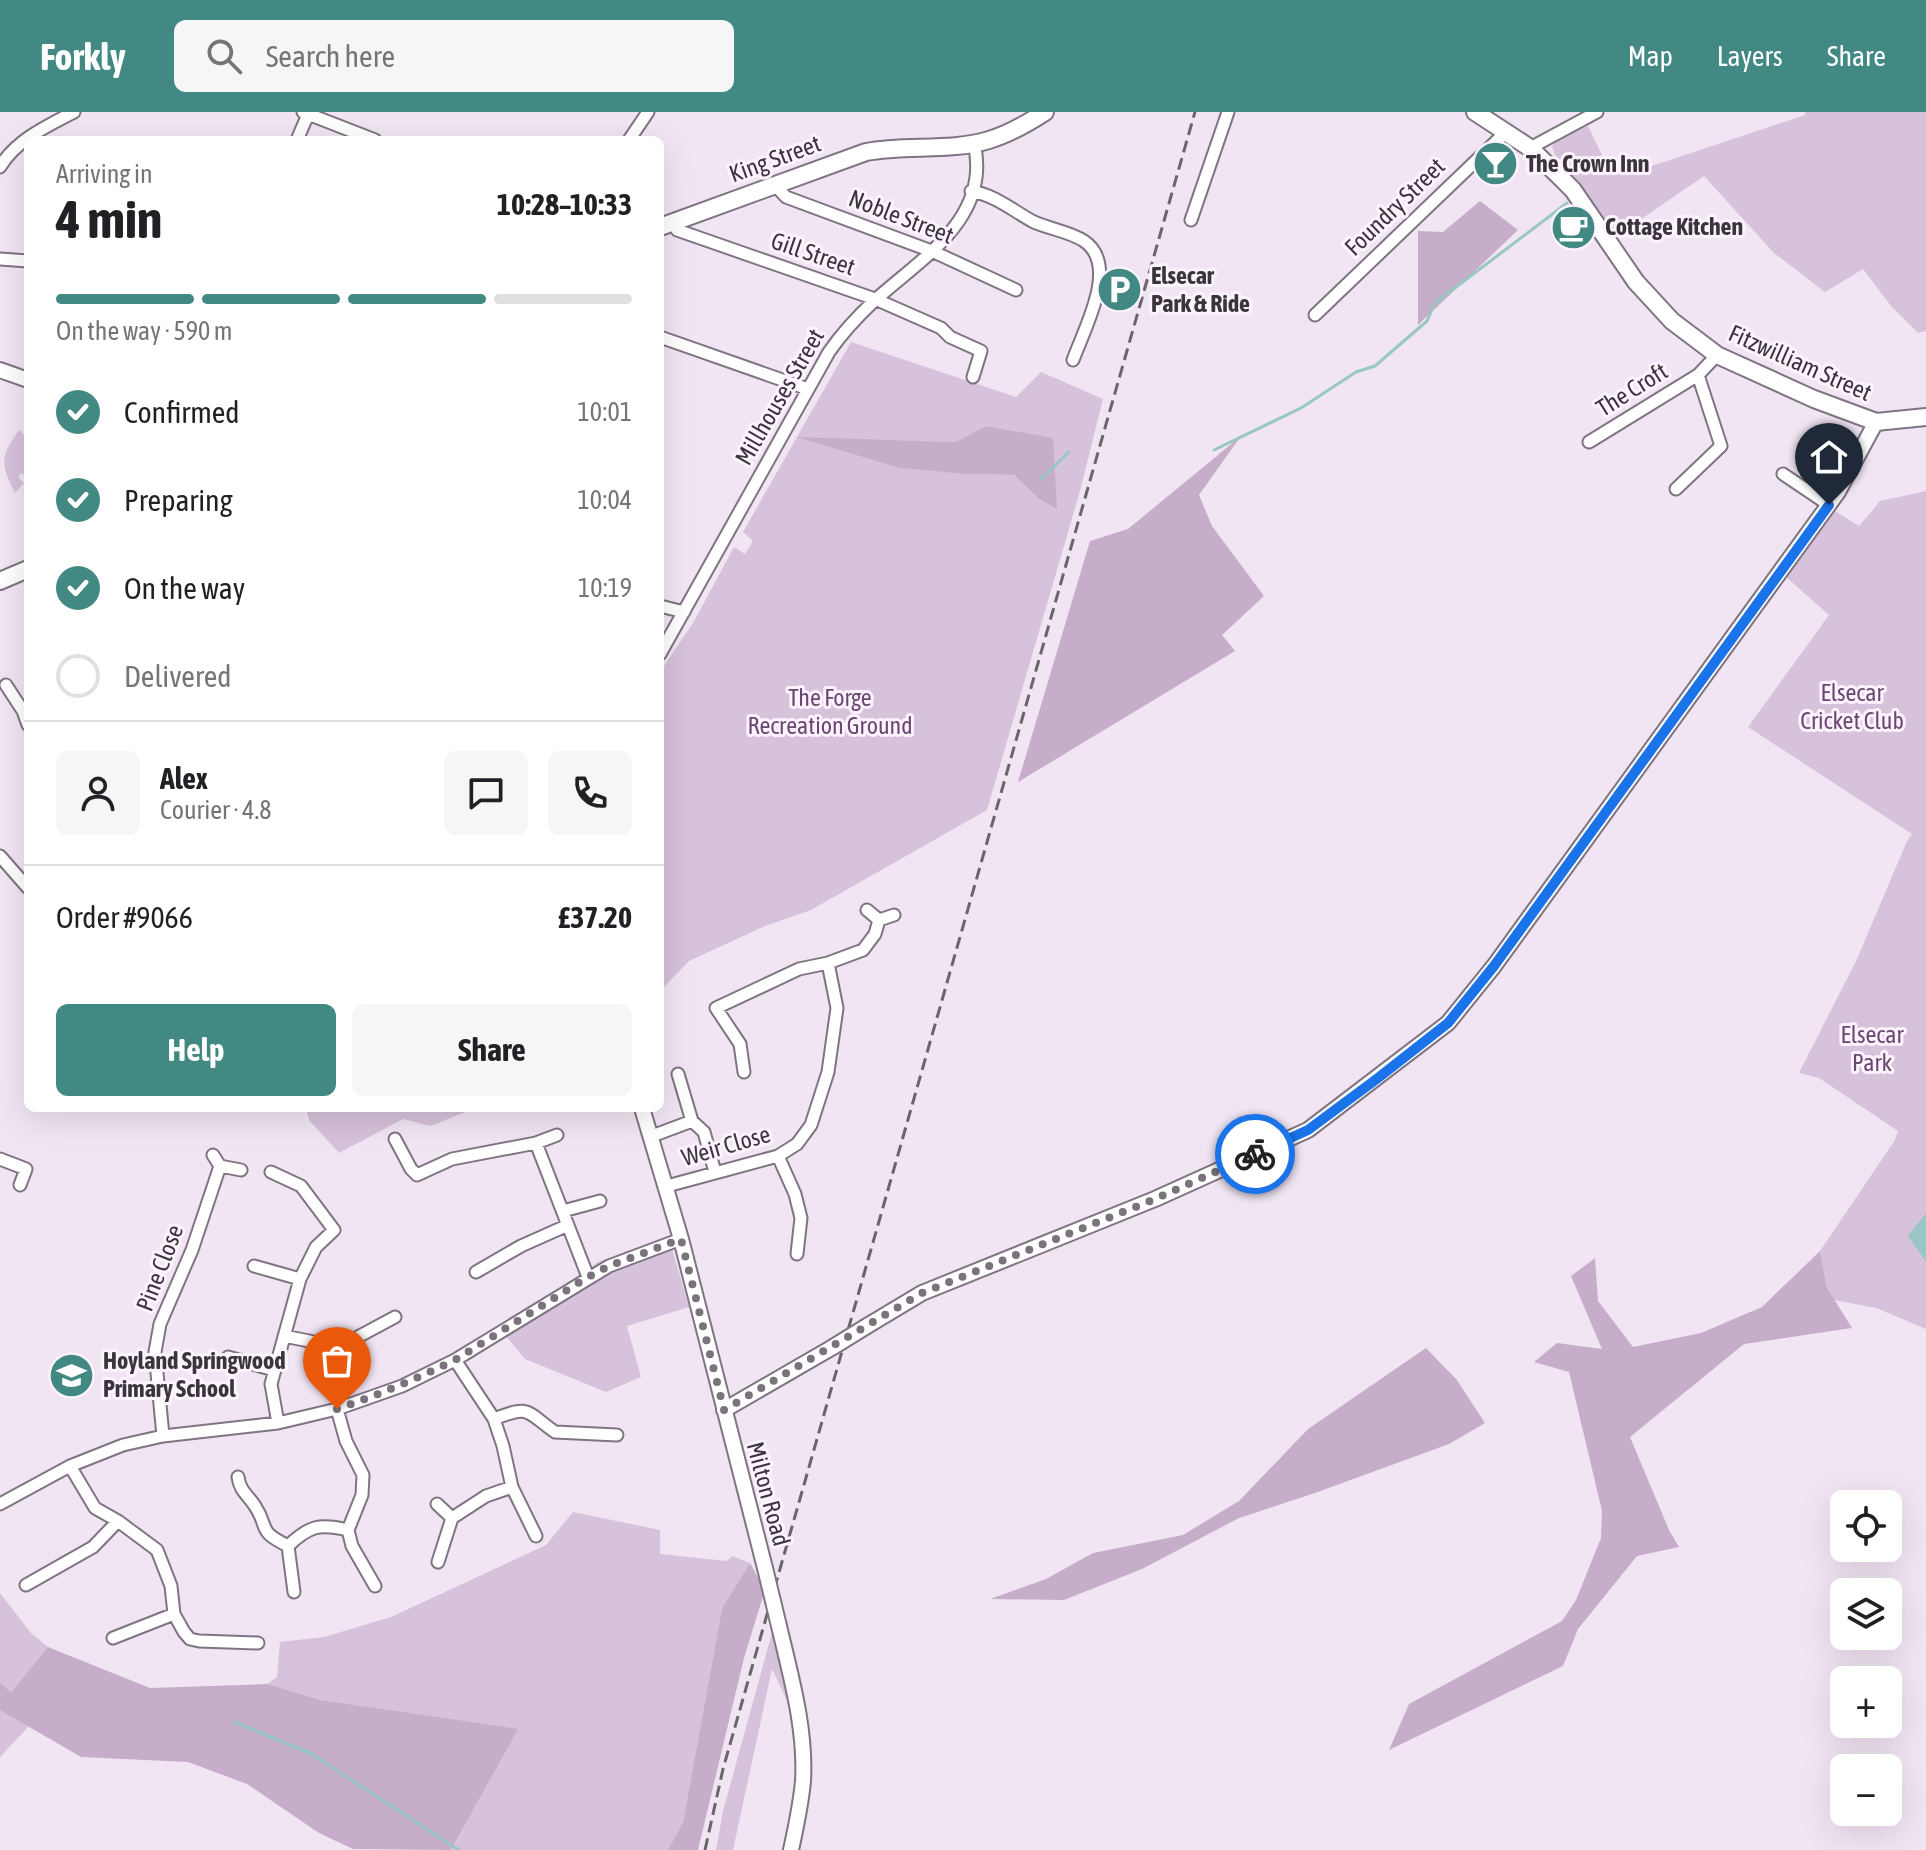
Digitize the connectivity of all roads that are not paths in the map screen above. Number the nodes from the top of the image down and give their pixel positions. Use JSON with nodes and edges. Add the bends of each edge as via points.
{"nodes":[{"id":1,"x":74,"y":112,"type":"edge"},
{"id":2,"x":648,"y":112,"type":"edge"},
{"id":3,"x":1045,"y":112,"type":"edge"},
{"id":4,"x":1228,"y":112,"type":"edge"},
{"id":5,"x":1475,"y":112,"type":"edge"},
{"id":6,"x":1597,"y":112,"type":"edge"},
{"id":7,"x":307,"y":113,"type":"edge"},
{"id":8,"x":1506,"y":132,"type":"junction"},
{"id":9,"x":32,"y":136,"type":"edge"},
{"id":10,"x":298,"y":136,"type":"edge"},
{"id":11,"x":365,"y":136,"type":"edge"},
{"id":12,"x":632,"y":136,"type":"edge"},
{"id":13,"x":24,"y":142,"type":"edge"},
{"id":14,"x":974,"y":143,"type":"junction"},
{"id":15,"x":1530,"y":148,"type":"junction"},
{"id":16,"x":0,"y":167,"type":"edge"},
{"id":17,"x":774,"y":184,"type":"junction"},
{"id":18,"x":971,"y":191,"type":"junction"},
{"id":19,"x":1191,"y":220,"type":"dead end"},
{"id":20,"x":666,"y":225,"type":"edge"},
{"id":21,"x":934,"y":252,"type":"junction"},
{"id":22,"x":0,"y":259,"type":"edge"},
{"id":23,"x":24,"y":261,"type":"edge"},
{"id":24,"x":1016,"y":290,"type":"dead end"},
{"id":25,"x":875,"y":299,"type":"junction"},
{"id":26,"x":1315,"y":315,"type":"dead end"},
{"id":27,"x":664,"y":338,"type":"edge"},
{"id":28,"x":1717,"y":355,"type":"junction"},
{"id":29,"x":1073,"y":360,"type":"dead end"},
{"id":30,"x":1,"y":372,"type":"edge"},
{"id":31,"x":1698,"y":375,"type":"junction"},
{"id":32,"x":973,"y":377,"type":"dead end"},
{"id":33,"x":24,"y":379,"type":"edge"},
{"id":34,"x":808,"y":389,"type":"junction"},
{"id":35,"x":1926,"y":417,"type":"edge"},
{"id":36,"x":1876,"y":422,"type":"junction"},
{"id":37,"x":1589,"y":442,"type":"dead end"},
{"id":38,"x":1783,"y":474,"type":"dead end"},
{"id":39,"x":1676,"y":489,"type":"dead end"},
{"id":40,"x":1829,"y":505,"type":"junction"},
{"id":41,"x":24,"y":571,"type":"edge"},
{"id":42,"x":0,"y":581,"type":"edge"},
{"id":43,"x":664,"y":607,"type":"edge"},
{"id":44,"x":684,"y":612,"type":"junction"},
{"id":45,"x":664,"y":647,"type":"edge"},
{"id":46,"x":6,"y":685,"type":"dead end"},
{"id":47,"x":24,"y":715,"type":"edge"},
{"id":48,"x":0,"y":856,"type":"edge"},
{"id":49,"x":24,"y":883,"type":"edge"},
{"id":50,"x":867,"y":910,"type":"dead end"},
{"id":51,"x":894,"y":915,"type":"dead end"},
{"id":52,"x":879,"y":920,"type":"junction"},
{"id":53,"x":828,"y":963,"type":"junction"},
{"id":54,"x":744,"y":1072,"type":"dead end"},
{"id":55,"x":678,"y":1074,"type":"dead end"},
{"id":56,"x":643,"y":1112,"type":"edge"},
{"id":57,"x":692,"y":1121,"type":"junction"},
{"id":58,"x":557,"y":1135,"type":"dead end"},
{"id":59,"x":652,"y":1136,"type":"junction"},
{"id":60,"x":395,"y":1139,"type":"dead end"},
{"id":61,"x":536,"y":1143,"type":"junction"},
{"id":62,"x":778,"y":1156,"type":"junction"},
{"id":63,"x":0,"y":1159,"type":"edge"},
{"id":64,"x":241,"y":1170,"type":"dead end"},
{"id":65,"x":271,"y":1172,"type":"dead end"},
{"id":66,"x":715,"y":1172,"type":"junction"},
{"id":67,"x":20,"y":1185,"type":"dead end"},
{"id":68,"x":667,"y":1186,"type":"junction"},
{"id":69,"x":600,"y":1201,"type":"dead end"},
{"id":70,"x":563,"y":1211,"type":"junction"},
{"id":71,"x":568,"y":1225,"type":"junction"},
{"id":72,"x":681,"y":1239,"type":"junction"},
{"id":73,"x":797,"y":1254,"type":"dead end"},
{"id":74,"x":254,"y":1266,"type":"dead end"},
{"id":75,"x":476,"y":1272,"type":"dead end"},
{"id":76,"x":588,"y":1277,"type":"junction"},
{"id":77,"x":300,"y":1279,"type":"junction"},
{"id":78,"x":395,"y":1317,"type":"dead end"},
{"id":79,"x":284,"y":1336,"type":"junction"},
{"id":80,"x":228,"y":1357,"type":"dead end"},
{"id":81,"x":455,"y":1360,"type":"junction"},
{"id":82,"x":274,"y":1370,"type":"junction"},
{"id":83,"x":337,"y":1409,"type":"junction"},
{"id":84,"x":724,"y":1410,"type":"junction"},
{"id":85,"x":494,"y":1419,"type":"junction"},
{"id":86,"x":278,"y":1423,"type":"junction"},
{"id":87,"x":617,"y":1435,"type":"dead end"},
{"id":88,"x":163,"y":1436,"type":"junction"},
{"id":89,"x":70,"y":1466,"type":"junction"},
{"id":90,"x":238,"y":1477,"type":"dead end"},
{"id":91,"x":512,"y":1487,"type":"junction"},
{"id":92,"x":0,"y":1504,"type":"edge"},
{"id":93,"x":437,"y":1504,"type":"dead end"},
{"id":94,"x":452,"y":1518,"type":"junction"},
{"id":95,"x":118,"y":1521,"type":"junction"},
{"id":96,"x":348,"y":1530,"type":"junction"},
{"id":97,"x":536,"y":1536,"type":"dead end"},
{"id":98,"x":288,"y":1546,"type":"junction"},
{"id":99,"x":438,"y":1562,"type":"dead end"},
{"id":100,"x":26,"y":1585,"type":"dead end"},
{"id":101,"x":375,"y":1586,"type":"dead end"},
{"id":102,"x":294,"y":1592,"type":"dead end"},
{"id":103,"x":174,"y":1614,"type":"junction"},
{"id":104,"x":113,"y":1638,"type":"dead end"},
{"id":105,"x":258,"y":1643,"type":"dead end"},
{"id":106,"x":791,"y":1850,"type":"edge"}],
"edges":[{"from":1,"to":9,"type":"street"},
{"from":2,"to":12,"type":"street"},
{"from":3,"to":14,"type":"main road","name":"King Street"},
{"from":4,"to":19,"type":"street"},
{"from":5,"to":8,"type":"main road","name":"Fitzwilliam Street"},
{"from":6,"to":15,"type":"street"},
{"from":7,"to":10,"type":"street"},
{"from":7,"to":11,"type":"street"},
{"from":8,"to":15,"type":"main road","name":"Fitzwilliam Street"},
{"from":8,"to":26,"type":"street","name":"Foundry Street"},
{"from":13,"to":16,"type":"street"},
{"from":14,"to":17,"type":"main road","name":"King Street","via":[[866,152]]},
{"from":14,"to":18,"type":"street","name":"Millhouses Street"},
{"from":15,"to":28,"type":"main road","name":"Fitzwilliam Street","via":[[1573,190],[1636,282],[1672,321]]},
{"from":17,"to":20,"type":"main road","name":"King Street"},
{"from":17,"to":21,"type":"street","name":"Noble Street","via":[[786,197]]},
{"from":18,"to":21,"type":"street","name":"Millhouses Street","via":[[955,227]]},
{"from":18,"to":29,"type":"street","via":[[1084,241],[1096,253],[1099,284]]},
{"from":20,"to":25,"type":"street","name":"Gill Street"},
{"from":21,"to":24,"type":"street","name":"Noble Street"},
{"from":21,"to":25,"type":"street","name":"Millhouses Street"},
{"from":22,"to":23,"type":"street"},
{"from":25,"to":32,"type":"street","name":"Gill Street","via":[[981,351]]},
{"from":25,"to":34,"type":"street","name":"Millhouses Street","via":[[843,332]]},
{"from":27,"to":34,"type":"street"},
{"from":28,"to":31,"type":"street","name":"The Croft"},
{"from":28,"to":36,"type":"main road","name":"Fitzwilliam Street"},
{"from":30,"to":33,"type":"street"},
{"from":31,"to":37,"type":"street","name":"The Croft"},
{"from":31,"to":39,"type":"street","name":"The Croft","via":[[1721,446]]},
{"from":34,"to":44,"type":"street","name":"Millhouses Street"},
{"from":35,"to":36,"type":"main road","name":"Fitzwilliam Street"},
{"from":36,"to":40,"type":"street"},
{"from":38,"to":40,"type":"street"},
{"from":40,"to":84,"type":"street","bridge":true,"via":[[1448,1023],[1308,1130],[1155,1199],[922,1293]]},
{"from":41,"to":42,"type":"main road"},
{"from":43,"to":44,"type":"street"},
{"from":44,"to":45,"type":"street","name":"Millhouses Street"},
{"from":46,"to":47,"type":"street"},
{"from":48,"to":49,"type":"street"},
{"from":50,"to":52,"type":"street"},
{"from":51,"to":52,"type":"street"},
{"from":52,"to":53,"type":"street","via":[[863,950]]},
{"from":53,"to":54,"type":"street","via":[[799,969],[716,1008],[740,1044]]},
{"from":53,"to":62,"type":"street","name":"Weir Close","via":[[837,1008],[828,1072],[811,1125],[797,1144]]},
{"from":55,"to":57,"type":"street"},
{"from":56,"to":59,"type":"street","name":"Milton Road"},
{"from":57,"to":59,"type":"street"},
{"from":57,"to":66,"type":"street","via":[[704,1132]]},
{"from":58,"to":61,"type":"street"},
{"from":59,"to":68,"type":"street","name":"Milton Road"},
{"from":60,"to":61,"type":"street","via":[[417,1175],[452,1159]]},
{"from":61,"to":70,"type":"street"},
{"from":62,"to":66,"type":"street","name":"Weir Close"},
{"from":62,"to":73,"type":"street","via":[[801,1218]]},
{"from":63,"to":67,"type":"street","via":[[26,1169]]},
{"from":64,"to":88,"type":"street","name":"Pine Close","via":[[216,1161],[192,1250],[160,1324],[155,1352]]},
{"from":65,"to":77,"type":"street","via":[[301,1186],[334,1230],[316,1247]]},
{"from":66,"to":68,"type":"street","name":"Weir Close"},
{"from":68,"to":72,"type":"street","name":"Milton Road"},
{"from":69,"to":70,"type":"street"},
{"from":70,"to":71,"type":"street"},
{"from":71,"to":75,"type":"street"},
{"from":71,"to":76,"type":"street"},
{"from":72,"to":76,"type":"street"},
{"from":72,"to":84,"type":"street","name":"Milton Road"},
{"from":74,"to":77,"type":"street"},
{"from":76,"to":81,"type":"street"},
{"from":77,"to":79,"type":"street"},
{"from":78,"to":79,"type":"street","via":[[339,1347]]},
{"from":79,"to":82,"type":"street"},
{"from":80,"to":82,"type":"street"},
{"from":81,"to":83,"type":"street"},
{"from":81,"to":85,"type":"street"},
{"from":82,"to":86,"type":"street","via":[[271,1384]]},
{"from":83,"to":86,"type":"street"},
{"from":83,"to":96,"type":"street","via":[[363,1475],[362,1495]]},
{"from":84,"to":106,"type":"street","name":"Milton Road","bridge":true,"via":[[794,1689],[803,1780]]},
{"from":85,"to":87,"type":"street","via":[[525,1410],[555,1432]]},
{"from":85,"to":91,"type":"street"},
{"from":86,"to":88,"type":"street"},
{"from":88,"to":89,"type":"street"},
{"from":89,"to":92,"type":"street"},
{"from":89,"to":95,"type":"street","via":[[95,1508]]},
{"from":90,"to":98,"type":"street","via":[[267,1535]]},
{"from":91,"to":94,"type":"street"},
{"from":91,"to":97,"type":"street"},
{"from":93,"to":94,"type":"street"},
{"from":94,"to":99,"type":"street"},
{"from":95,"to":100,"type":"street","via":[[93,1547]]},
{"from":95,"to":103,"type":"street","via":[[157,1550],[171,1586]]},
{"from":96,"to":98,"type":"street","via":[[310,1528]]},
{"from":96,"to":101,"type":"street"},
{"from":98,"to":102,"type":"street"},
{"from":103,"to":104,"type":"street"},
{"from":103,"to":105,"type":"street","via":[[190,1639]]}]}
